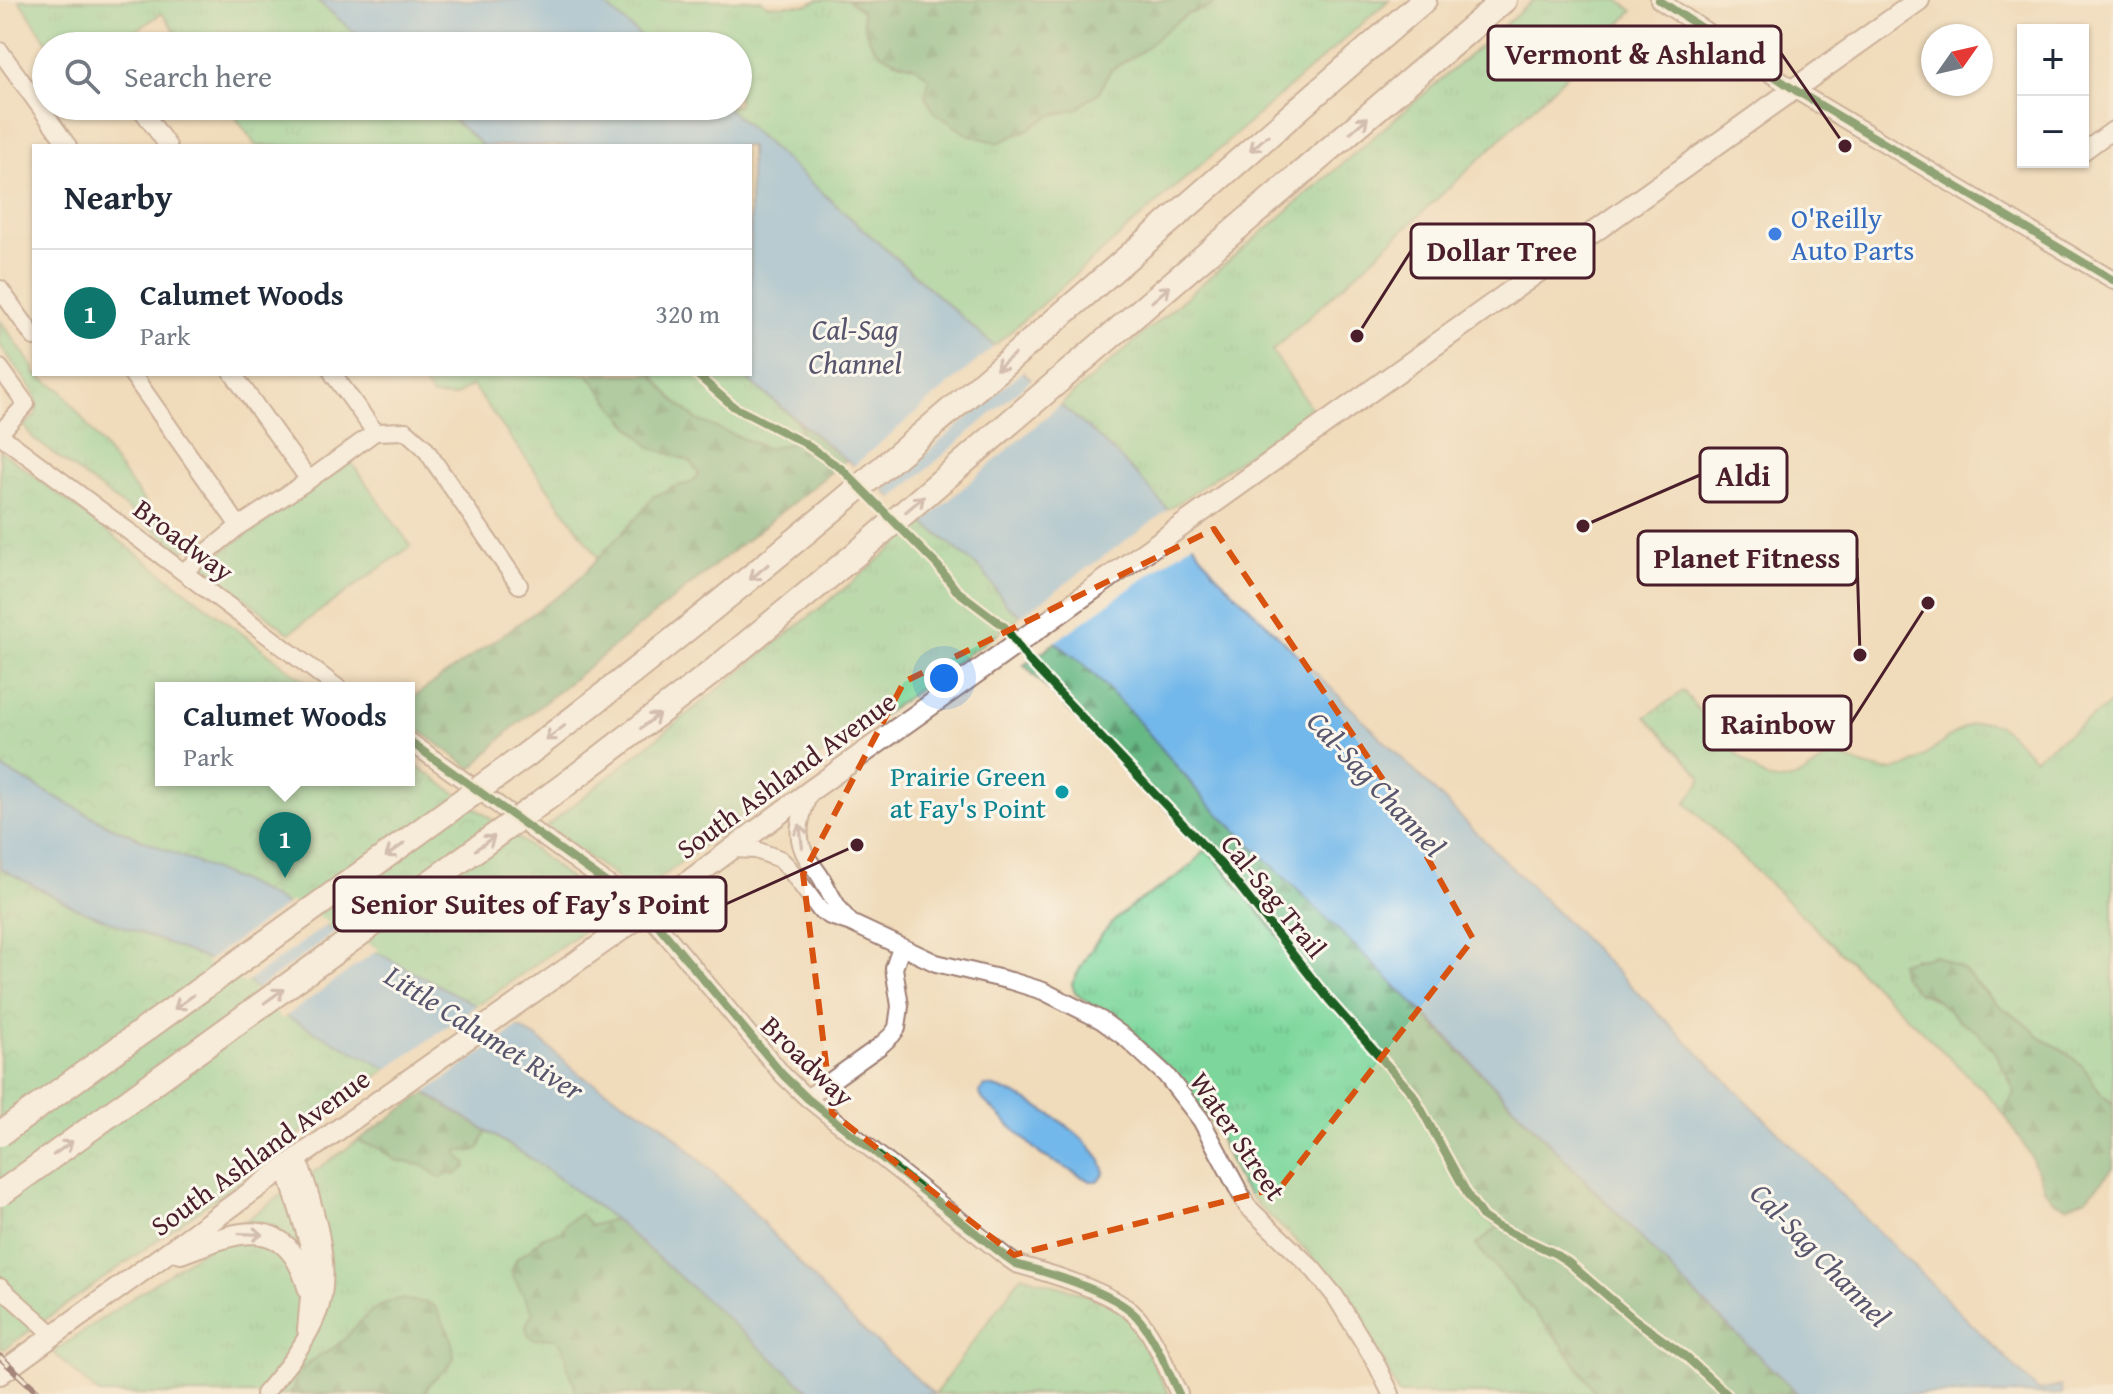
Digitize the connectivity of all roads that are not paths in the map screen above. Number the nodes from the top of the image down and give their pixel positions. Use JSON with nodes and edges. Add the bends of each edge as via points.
{"nodes":[{"id":1,"x":1424,"y":0,"type":"edge"},
{"id":2,"x":1504,"y":0,"type":"edge"},
{"id":3,"x":1659,"y":0,"type":"edge"},
{"id":4,"x":1919,"y":0,"type":"edge"},
{"id":5,"x":0,"y":51,"type":"edge"},
{"id":6,"x":32,"y":89,"type":"edge"},
{"id":7,"x":1795,"y":90,"type":"junction"},
{"id":8,"x":55,"y":120,"type":"edge"},
{"id":9,"x":149,"y":120,"type":"edge"},
{"id":10,"x":2113,"y":130,"type":"edge"},
{"id":11,"x":67,"y":144,"type":"edge"},
{"id":12,"x":167,"y":144,"type":"edge"},
{"id":13,"x":2089,"y":148,"type":"edge"},
{"id":14,"x":2113,"y":280,"type":"edge"},
{"id":15,"x":0,"y":289,"type":"edge"},
{"id":16,"x":32,"y":334,"type":"edge"},
{"id":17,"x":0,"y":368,"type":"edge"},
{"id":18,"x":133,"y":376,"type":"edge"},
{"id":19,"x":234,"y":376,"type":"edge"},
{"id":20,"x":334,"y":376,"type":"edge"},
{"id":21,"x":375,"y":432,"type":"junction"},
{"id":22,"x":0,"y":434,"type":"edge"},
{"id":23,"x":309,"y":480,"type":"junction"},
{"id":24,"x":239,"y":526,"type":"junction"},
{"id":25,"x":183,"y":572,"type":"junction"},
{"id":26,"x":519,"y":585,"type":"dead end"},
{"id":27,"x":330,"y":682,"type":"edge"},
{"id":28,"x":415,"y":745,"type":"edge"},
{"id":29,"x":810,"y":791,"type":"junction"},
{"id":30,"x":732,"y":849,"type":"junction"},
{"id":31,"x":647,"y":912,"type":"junction"},
{"id":32,"x":851,"y":923,"type":"junction"},
{"id":33,"x":901,"y":948,"type":"junction"},
{"id":34,"x":807,"y":1098,"type":"junction"},
{"id":35,"x":0,"y":1134,"type":"edge"},
{"id":36,"x":292,"y":1163,"type":"junction"},
{"id":37,"x":0,"y":1194,"type":"edge"},
{"id":38,"x":151,"y":1265,"type":"junction"},
{"id":39,"x":0,"y":1287,"type":"edge"},
{"id":40,"x":309,"y":1290,"type":"junction"},
{"id":41,"x":54,"y":1335,"type":"junction"},
{"id":42,"x":305,"y":1340,"type":"junction"},
{"id":43,"x":0,"y":1374,"type":"edge"},
{"id":44,"x":264,"y":1394,"type":"edge"},
{"id":45,"x":1179,"y":1394,"type":"edge"},
{"id":46,"x":1391,"y":1394,"type":"edge"}],
"edges":[{"from":1,"to":35,"type":"highway","one_way":true,"bridge":true,"via":[[819,522],[614,687]]},
{"from":37,"to":2,"type":"highway","one_way":true,"bridge":true,"via":[[565,785],[723,663]]},
{"from":3,"to":7,"type":"street"},
{"from":4,"to":7,"type":"main road","name":"South Ashland Avenue"},
{"from":5,"to":6,"type":"street"},
{"from":7,"to":14,"type":"street"},
{"from":7,"to":29,"type":"main road","name":"South Ashland Avenue"},
{"from":8,"to":11,"type":"street"},
{"from":9,"to":12,"type":"street"},
{"from":10,"to":13,"type":"street"},
{"from":15,"to":16,"type":"street"},
{"from":17,"to":22,"type":"street","via":[[26,404]]},
{"from":18,"to":24,"type":"street"},
{"from":19,"to":23,"type":"street"},
{"from":20,"to":21,"type":"street"},
{"from":21,"to":23,"type":"street"},
{"from":21,"to":26,"type":"street","via":[[406,431],[424,447]]},
{"from":22,"to":25,"type":"street","name":"Broadway"},
{"from":23,"to":24,"type":"street"},
{"from":24,"to":25,"type":"street"},
{"from":25,"to":27,"type":"street","name":"Broadway"},
{"from":28,"to":31,"type":"street","name":"Broadway"},
{"from":29,"to":30,"type":"main road","name":"South Ashland Avenue"},
{"from":32,"to":29,"type":"street","name":"Water Street","one_way":true,"via":[[799,838]]},
{"from":30,"to":31,"type":"main road","name":"South Ashland Avenue"},
{"from":30,"to":32,"type":"street","name":"Water Street","via":[[780,859],[820,910]]},
{"from":31,"to":34,"type":"street","name":"Broadway"},
{"from":31,"to":36,"type":"main road","name":"South Ashland Avenue"},
{"from":32,"to":33,"type":"street","name":"Water Street"},
{"from":33,"to":34,"type":"street","via":[[894,968],[900,1006],[897,1028]]},
{"from":33,"to":46,"type":"street","name":"Water Street","via":[[1056,996],[1101,1020],[1147,1056],[1201,1120],[1247,1206],[1335,1296]]},
{"from":34,"to":45,"type":"street","name":"Broadway","via":[[1016,1264],[1100,1292],[1127,1307],[1151,1336]]},
{"from":36,"to":38,"type":"main road","name":"South Ashland Avenue"},
{"from":36,"to":40,"type":"street","via":[[309,1246]]},
{"from":36,"to":42,"type":"street","via":[[310,1192],[325,1271],[320,1309]]},
{"from":38,"to":40,"type":"main road","one_way":true,"via":[[222,1237],[257,1232],[292,1252]]},
{"from":38,"to":41,"type":"main road","name":"South Ashland Avenue"},
{"from":39,"to":41,"type":"street"},
{"from":40,"to":42,"type":"street"},
{"from":41,"to":43,"type":"main road","name":"South Ashland Avenue"},
{"from":42,"to":44,"type":"street"}]}
